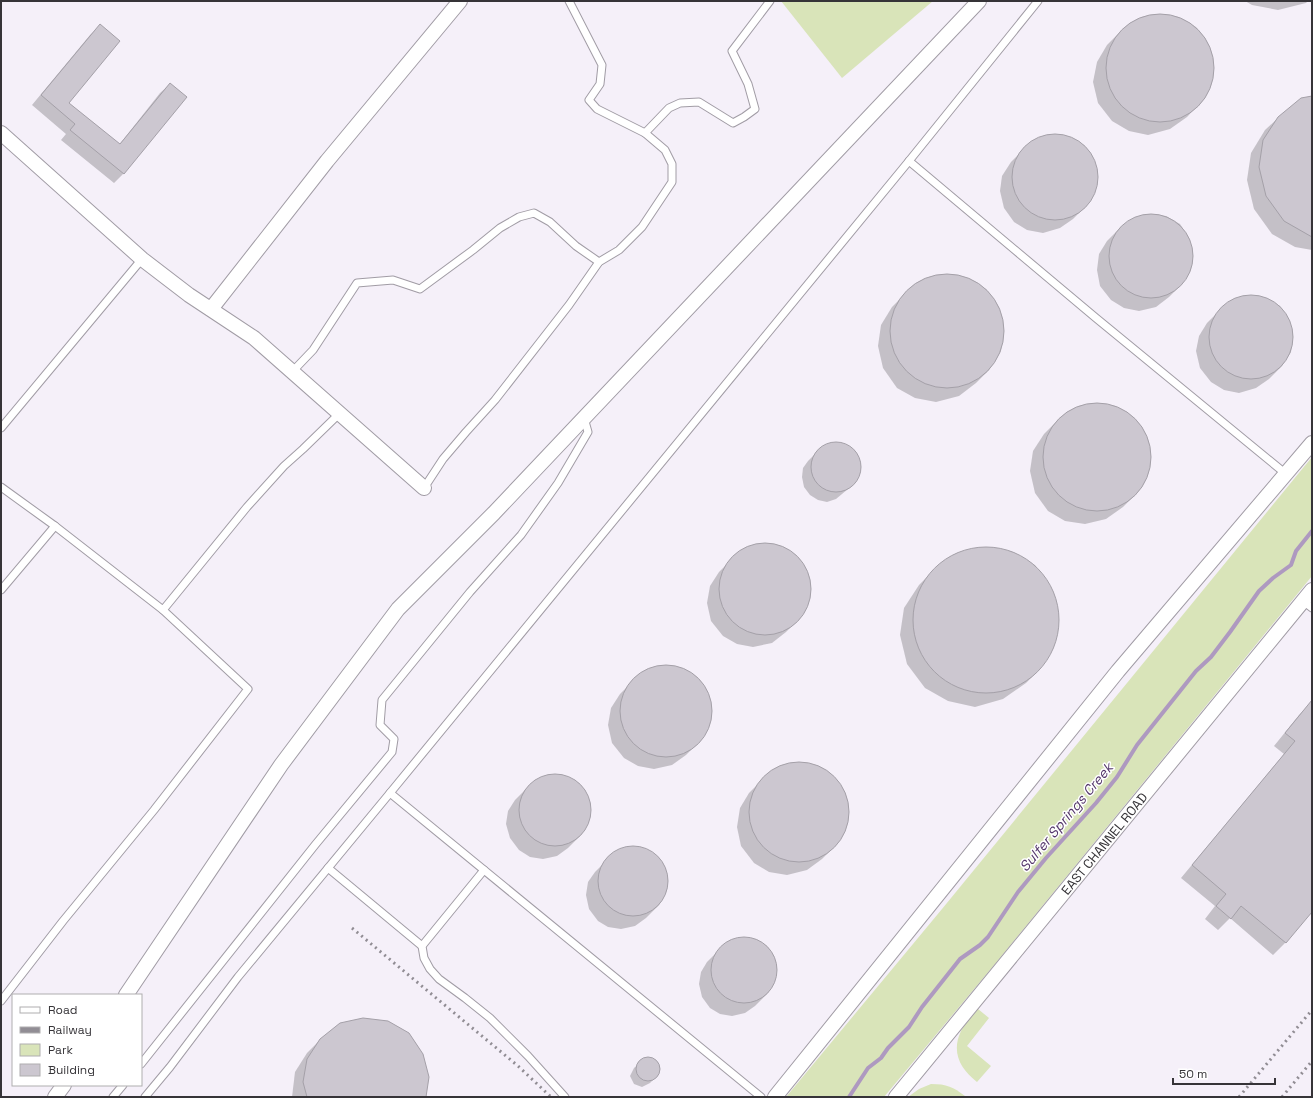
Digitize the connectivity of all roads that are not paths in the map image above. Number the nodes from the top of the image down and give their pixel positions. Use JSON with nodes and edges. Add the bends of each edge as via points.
{"nodes":[{"id":1,"x":460,"y":1,"type":"edge"},
{"id":2,"x":569,"y":1,"type":"edge"},
{"id":3,"x":770,"y":1,"type":"edge"},
{"id":4,"x":979,"y":1,"type":"edge"},
{"id":5,"x":1038,"y":1,"type":"edge"},
{"id":6,"x":1,"y":133,"type":"edge"},
{"id":7,"x":645,"y":133,"type":"junction"},
{"id":8,"x":909,"y":161,"type":"junction"},
{"id":9,"x":142,"y":259,"type":"junction"},
{"id":10,"x":599,"y":262,"type":"junction"},
{"id":11,"x":211,"y":309,"type":"junction"},
{"id":12,"x":292,"y":372,"type":"junction"},
{"id":13,"x":340,"y":414,"type":"junction"},
{"id":14,"x":584,"y":418,"type":"junction"},
{"id":15,"x":1,"y":428,"type":"edge"},
{"id":16,"x":1312,"y":443,"type":"edge"},
{"id":17,"x":1286,"y":474,"type":"junction"},
{"id":18,"x":1,"y":486,"type":"edge"},
{"id":19,"x":424,"y":488,"type":"joint"},
{"id":20,"x":55,"y":526,"type":"junction"},
{"id":21,"x":1,"y":590,"type":"edge"},
{"id":22,"x":1312,"y":590,"type":"edge"},
{"id":23,"x":1307,"y":605,"type":"edge"},
{"id":24,"x":163,"y":610,"type":"junction"},
{"id":25,"x":390,"y":793,"type":"junction"},
{"id":26,"x":328,"y":868,"type":"junction"},
{"id":27,"x":484,"y":870,"type":"junction"},
{"id":28,"x":422,"y":946,"type":"junction"},
{"id":29,"x":127,"y":994,"type":"edge"},
{"id":30,"x":1,"y":1001,"type":"edge"},
{"id":31,"x":142,"y":1063,"type":"edge"},
{"id":32,"x":63,"y":1086,"type":"edge"},
{"id":33,"x":123,"y":1086,"type":"edge"},
{"id":34,"x":56,"y":1097,"type":"edge"},
{"id":35,"x":113,"y":1097,"type":"edge"},
{"id":36,"x":145,"y":1097,"type":"edge"},
{"id":37,"x":565,"y":1097,"type":"edge"},
{"id":38,"x":761,"y":1097,"type":"edge"},
{"id":39,"x":775,"y":1097,"type":"edge"},
{"id":40,"x":896,"y":1097,"type":"edge"}],
"edges":[{"from":1,"to":11,"type":"street","via":[[327,160]]},
{"from":2,"to":7,"type":"lane","via":[[602,65],[600,84],[589,100],[597,109]]},
{"from":3,"to":7,"type":"lane","via":[[732,51],[748,84],[755,109],[733,123],[699,102],[680,103],[669,108]]},
{"from":4,"to":14,"type":"street"},
{"from":5,"to":8,"type":"lane"},
{"from":6,"to":9,"type":"street"},
{"from":7,"to":10,"type":"lane","via":[[665,150],[672,164],[672,182],[642,227],[619,250]]},
{"from":8,"to":17,"type":"lane"},
{"from":8,"to":25,"type":"lane"},
{"from":9,"to":11,"type":"street"},
{"from":9,"to":15,"type":"lane"},
{"from":10,"to":12,"type":"lane","via":[[576,246],[550,222],[534,213],[519,217],[500,228],[420,289],[393,280],[357,283],[313,350]]},
{"from":10,"to":19,"type":"lane","via":[[569,306],[495,400],[443,459]]},
{"from":11,"to":12,"type":"street","via":[[254,338]]},
{"from":12,"to":13,"type":"street"},
{"from":13,"to":19,"type":"street"},
{"from":13,"to":24,"type":"lane","via":[[284,466],[252,501]]},
{"from":14,"to":29,"type":"street","via":[[398,609],[281,765]]},
{"from":14,"to":31,"type":"lane","via":[[588,432],[531,522],[382,700],[380,725],[394,739],[392,752]]},
{"from":16,"to":17,"type":"street"},
{"from":17,"to":39,"type":"street","via":[[1118,671]]},
{"from":18,"to":20,"type":"lane"},
{"from":20,"to":21,"type":"lane"},
{"from":20,"to":24,"type":"lane"},
{"from":22,"to":23,"type":"street","name":"EAST CHANNEL ROAD"},
{"from":23,"to":40,"type":"street","name":"EAST CHANNEL ROAD"},
{"from":24,"to":30,"type":"lane","via":[[248,689]]},
{"from":25,"to":26,"type":"lane"},
{"from":25,"to":27,"type":"lane"},
{"from":26,"to":28,"type":"lane"},
{"from":26,"to":36,"type":"lane","via":[[238,977]]},
{"from":27,"to":28,"type":"lane"},
{"from":27,"to":38,"type":"lane"},
{"from":28,"to":37,"type":"lane","via":[[424,958],[439,979],[490,1018]]},
{"from":32,"to":34,"type":"street"},
{"from":33,"to":35,"type":"lane"}]}
